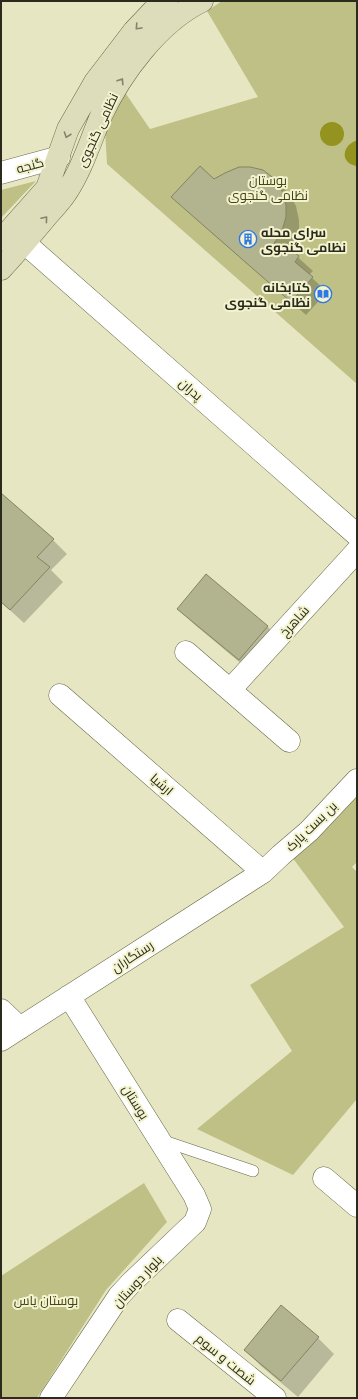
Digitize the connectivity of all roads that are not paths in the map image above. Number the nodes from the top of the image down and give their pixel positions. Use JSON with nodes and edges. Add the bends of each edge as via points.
{"nodes":[{"id":1,"x":202,"y":1,"type":"edge"},
{"id":2,"x":158,"y":10,"type":"edge"},
{"id":3,"x":59,"y":157,"type":"junction"},
{"id":4,"x":84,"y":159,"type":"junction"},
{"id":5,"x":1,"y":173,"type":"edge"},
{"id":6,"x":12,"y":238,"type":"edge"},
{"id":7,"x":1,"y":269,"type":"edge"},
{"id":8,"x":357,"y":535,"type":"edge"},
{"id":9,"x":357,"y":551,"type":"edge"},
{"id":10,"x":186,"y":652,"type":"dead end"},
{"id":11,"x":230,"y":690,"type":"junction"},
{"id":12,"x":60,"y":695,"type":"dead end"},
{"id":13,"x":289,"y":741,"type":"dead end"},
{"id":14,"x":357,"y":780,"type":"edge"},
{"id":15,"x":263,"y":872,"type":"junction"},
{"id":16,"x":69,"y":996,"type":"junction"},
{"id":17,"x":1,"y":1010,"type":"edge"},
{"id":18,"x":20,"y":1028,"type":"junction"},
{"id":19,"x":1,"y":1040,"type":"edge"},
{"id":20,"x":159,"y":1139,"type":"junction"},
{"id":21,"x":253,"y":1171,"type":"dead end"},
{"id":22,"x":324,"y":1178,"type":"dead end"},
{"id":23,"x":357,"y":1206,"type":"edge"},
{"id":24,"x":200,"y":1209,"type":"joint"},
{"id":25,"x":178,"y":1320,"type":"dead end"},
{"id":26,"x":51,"y":1398,"type":"edge"},
{"id":27,"x":274,"y":1398,"type":"edge"}],
"edges":[{"from":1,"to":2,"type":"street","name":"نظامی گنجوی","via":[[194,5]]},
{"from":2,"to":3,"type":"street","name":"نظامی گنجوی","one_way":true,"via":[[134,31],[95,82],[68,129]]},
{"from":4,"to":2,"type":"street","name":"نظامی گنجوی","one_way":true,"via":[[114,91],[150,42]]},
{"from":3,"to":4,"type":"street"},
{"from":3,"to":5,"type":"street","name":"گنجه"},
{"from":3,"to":6,"type":"street","name":"نظامی گنجوی","via":[[47,188]]},
{"from":6,"to":4,"type":"street","name":"نظامی گنجوی","one_way":true,"via":[[66,194]]},
{"from":6,"to":7,"type":"street","name":"نظامی گنجوی"},
{"from":6,"to":8,"type":"street","name":"پدران"},
{"from":9,"to":11,"type":"street","name":"شاهرخ"},
{"from":10,"to":11,"type":"street"},
{"from":11,"to":13,"type":"street"},
{"from":12,"to":15,"type":"street","name":"ارشیا"},
{"from":14,"to":15,"type":"street","name":"بن بست پارک","via":[[310,831]]},
{"from":15,"to":16,"type":"street","name":"رستگاران"},
{"from":16,"to":18,"type":"street","name":"رستگاران"},
{"from":16,"to":20,"type":"street","name":"بوستان"},
{"from":17,"to":18,"type":"street"},
{"from":18,"to":19,"type":"street","name":"رستگاران"},
{"from":20,"to":21,"type":"lane"},
{"from":20,"to":24,"type":"street","name":"بوستان"},
{"from":22,"to":23,"type":"street"},
{"from":24,"to":26,"type":"street","name":"بلوار دوستان","via":[[195,1222],[119,1296]]},
{"from":25,"to":27,"type":"street","name":"شصت و سوم"}]}
